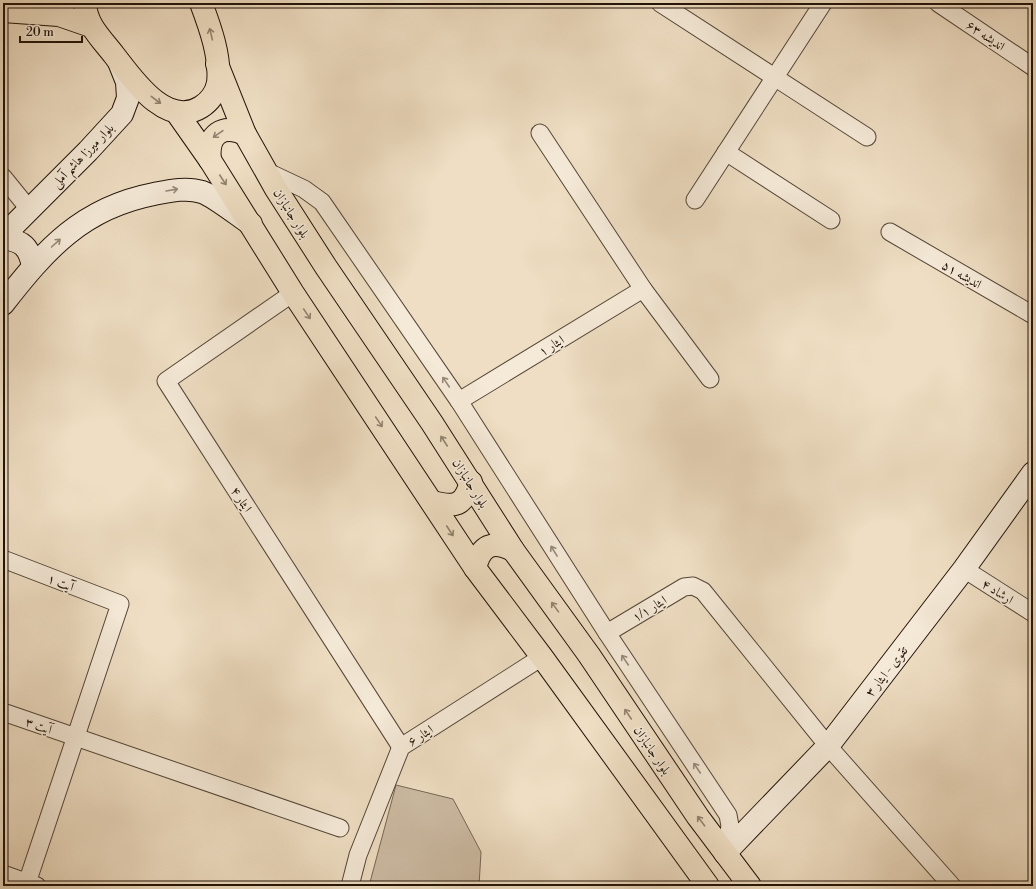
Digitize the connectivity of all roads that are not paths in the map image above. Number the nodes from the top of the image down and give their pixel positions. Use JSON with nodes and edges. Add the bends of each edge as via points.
{"nodes":[{"id":1,"x":85,"y":3,"type":"edge"},
{"id":2,"x":201,"y":3,"type":"edge"},
{"id":3,"x":660,"y":3,"type":"edge"},
{"id":4,"x":823,"y":3,"type":"edge"},
{"id":5,"x":938,"y":3,"type":"edge"},
{"id":6,"x":3,"y":12,"type":"edge"},
{"id":7,"x":90,"y":26,"type":"junction"},
{"id":8,"x":119,"y":61,"type":"junction"},
{"id":9,"x":217,"y":64,"type":"junction"},
{"id":10,"x":1033,"y":67,"type":"edge"},
{"id":11,"x":775,"y":77,"type":"junction"},
{"id":12,"x":177,"y":113,"type":"junction"},
{"id":13,"x":540,"y":132,"type":"dead end"},
{"id":14,"x":245,"y":134,"type":"junction"},
{"id":15,"x":867,"y":137,"type":"dead end"},
{"id":16,"x":726,"y":152,"type":"junction"},
{"id":17,"x":210,"y":160,"type":"junction"},
{"id":18,"x":268,"y":172,"type":"junction"},
{"id":19,"x":3,"y":177,"type":"edge"},
{"id":20,"x":695,"y":200,"type":"dead end"},
{"id":21,"x":29,"y":209,"type":"junction"},
{"id":22,"x":831,"y":220,"type":"dead end"},
{"id":23,"x":251,"y":224,"type":"junction"},
{"id":24,"x":890,"y":232,"type":"dead end"},
{"id":25,"x":3,"y":237,"type":"edge"},
{"id":26,"x":33,"y":266,"type":"junction"},
{"id":27,"x":643,"y":290,"type":"junction"},
{"id":28,"x":293,"y":293,"type":"junction"},
{"id":29,"x":3,"y":304,"type":"edge"},
{"id":30,"x":1033,"y":315,"type":"edge"},
{"id":31,"x":710,"y":379,"type":"dead end"},
{"id":32,"x":459,"y":401,"type":"junction"},
{"id":33,"x":1032,"y":474,"type":"edge"},
{"id":34,"x":471,"y":482,"type":"junction"},
{"id":35,"x":432,"y":502,"type":"junction"},
{"id":36,"x":514,"y":550,"type":"junction"},
{"id":37,"x":3,"y":559,"type":"edge"},
{"id":38,"x":475,"y":568,"type":"junction"},
{"id":39,"x":964,"y":569,"type":"junction"},
{"id":40,"x":1033,"y":613,"type":"edge"},
{"id":41,"x":607,"y":633,"type":"junction"},
{"id":42,"x":542,"y":656,"type":"junction"},
{"id":43,"x":3,"y":712,"type":"edge"},
{"id":44,"x":76,"y":737,"type":"junction"},
{"id":45,"x":828,"y":746,"type":"junction"},
{"id":46,"x":401,"y":748,"type":"junction"},
{"id":47,"x":340,"y":828,"type":"dead end"},
{"id":48,"x":725,"y":852,"type":"junction"},
{"id":49,"x":3,"y":874,"type":"edge"},
{"id":50,"x":30,"y":885,"type":"edge"},
{"id":51,"x":350,"y":886,"type":"edge"},
{"id":52,"x":708,"y":886,"type":"edge"},
{"id":53,"x":750,"y":886,"type":"edge"},
{"id":54,"x":952,"y":886,"type":"edge"}],
"edges":[{"from":1,"to":7,"type":"main road"},
{"from":9,"to":2,"type":"main road","one_way":true,"via":[[211,33]]},
{"from":3,"to":11,"type":"street"},
{"from":4,"to":11,"type":"street"},
{"from":5,"to":10,"type":"street","name":"اندیشه ۶۳"},
{"from":6,"to":7,"type":"main road","via":[[59,15]]},
{"from":7,"to":8,"type":"main road"},
{"from":8,"to":12,"type":"main road","one_way":true,"via":[[139,86]]},
{"from":8,"to":21,"type":"main road","name":"بلوار میرزا هاشم آملی","via":[[127,82],[128,98],[122,114]]},
{"from":9,"to":12,"type":"main road","via":[[218,83],[212,96],[195,111],[187,114]]},
{"from":9,"to":14,"type":"main road","name":"بلوار جانبازان"},
{"from":11,"to":15,"type":"street"},
{"from":11,"to":16,"type":"street"},
{"from":12,"to":17,"type":"main road"},
{"from":13,"to":27,"type":"street"},
{"from":14,"to":17,"type":"main road","one_way":true,"via":[[234,129],[223,130],[213,137],[208,148]]},
{"from":14,"to":18,"type":"main road","name":"بلوار جانبازان"},
{"from":16,"to":20,"type":"street"},
{"from":16,"to":22,"type":"street"},
{"from":17,"to":23,"type":"main road","one_way":true},
{"from":32,"to":18,"type":"street","one_way":true,"via":[[322,202],[304,189]]},
{"from":34,"to":18,"type":"main road","name":"بلوار جانبازان","one_way":true,"via":[[326,267]]},
{"from":19,"to":21,"type":"street"},
{"from":21,"to":25,"type":"main road","name":"بلوار میرزا هاشم آملی"},
{"from":26,"to":23,"type":"main road","one_way":true,"via":[[55,243],[88,218],[130,198],[171,190],[202,192]]},
{"from":23,"to":28,"type":"main road"},
{"from":24,"to":30,"type":"street","name":"اندیشه ۵۱"},
{"from":25,"to":26,"type":"main road","via":[[24,245]]},
{"from":26,"to":29,"type":"main road"},
{"from":27,"to":31,"type":"street"},
{"from":27,"to":32,"type":"street","name":"ایثار ۱"},
{"from":28,"to":35,"type":"main road","one_way":true},
{"from":28,"to":46,"type":"street","name":"ایثار ۴","via":[[166,381]]},
{"from":41,"to":32,"type":"street","one_way":true},
{"from":33,"to":39,"type":"main road","name":"تقوی - ایثار ۳"},
{"from":34,"to":35,"type":"main road","via":[[462,501],[454,505]]},
{"from":34,"to":36,"type":"main road","name":"بلوار جانبازان"},
{"from":35,"to":38,"type":"main road","one_way":true},
{"from":36,"to":38,"type":"main road","via":[[502,545],[488,547],[479,555]]},
{"from":48,"to":36,"type":"main road","name":"بلوار جانبازان","one_way":true,"via":[[590,655]]},
{"from":37,"to":44,"type":"street","name":"آیت ۱","via":[[120,604]]},
{"from":38,"to":42,"type":"main road"},
{"from":39,"to":40,"type":"street","name":"ارشاد ۴"},
{"from":39,"to":45,"type":"main road","name":"تقوی - ایثار ۳"},
{"from":41,"to":45,"type":"street","name":"ایثار ۱/۱","via":[[684,587],[693,586],[702,591]]},
{"from":48,"to":41,"type":"street","one_way":true,"via":[[730,826],[728,815]]},
{"from":42,"to":46,"type":"street","name":"ایثار ۶"},
{"from":42,"to":52,"type":"main road"},
{"from":43,"to":44,"type":"street","name":"آیت ۳"},
{"from":44,"to":47,"type":"street","name":"آیت ۳"},
{"from":44,"to":50,"type":"street"},
{"from":45,"to":48,"type":"main road","name":"تقوی - ایثار ۳"},
{"from":45,"to":54,"type":"street"},
{"from":46,"to":51,"type":"street","name":"ایثار ۶","via":[[358,855]]},
{"from":48,"to":53,"type":"main road","name":"بلوار جانبازان"},
{"from":49,"to":50,"type":"street"}]}
